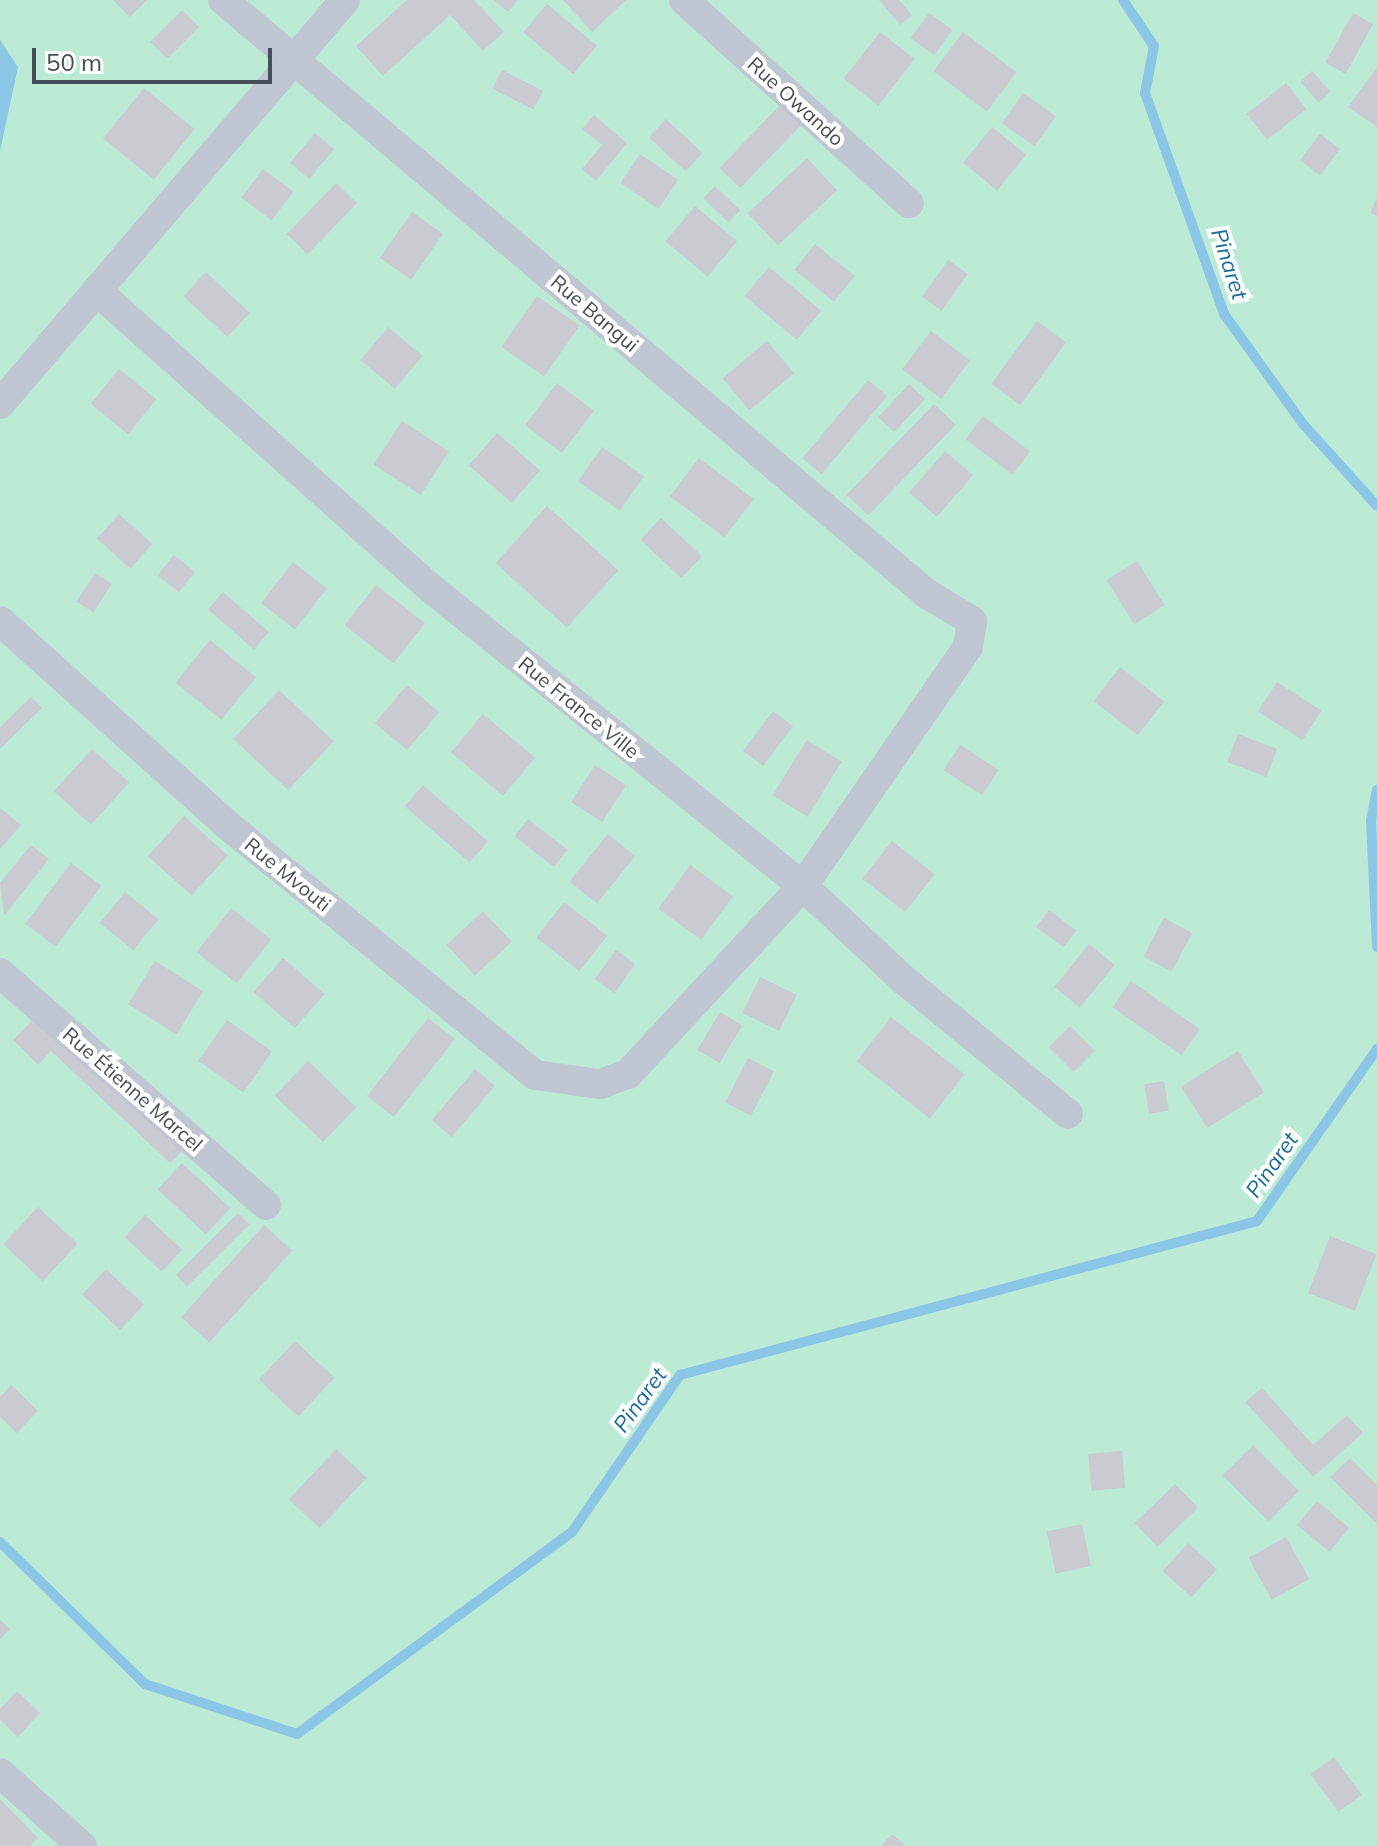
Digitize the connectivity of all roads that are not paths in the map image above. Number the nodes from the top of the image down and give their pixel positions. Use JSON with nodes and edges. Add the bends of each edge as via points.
{"nodes":[{"id":1,"x":223,"y":0,"type":"edge"},
{"id":2,"x":345,"y":0,"type":"edge"},
{"id":3,"x":684,"y":0,"type":"edge"},
{"id":4,"x":288,"y":60,"type":"junction"},
{"id":5,"x":909,"y":203,"type":"dead end"},
{"id":6,"x":97,"y":291,"type":"junction"},
{"id":7,"x":0,"y":404,"type":"edge"},
{"id":8,"x":0,"y":621,"type":"edge"},
{"id":9,"x":803,"y":886,"type":"junction"},
{"id":10,"x":0,"y":973,"type":"edge"},
{"id":11,"x":1068,"y":1114,"type":"dead end"},
{"id":12,"x":266,"y":1205,"type":"dead end"},
{"id":13,"x":0,"y":1773,"type":"edge"},
{"id":14,"x":82,"y":1846,"type":"edge"}],
"edges":[{"from":1,"to":4,"type":"street","name":"Rue Bangui"},
{"from":2,"to":4,"type":"street"},
{"from":3,"to":5,"type":"street","name":"Rue Owando"},
{"from":4,"to":6,"type":"street"},
{"from":4,"to":9,"type":"street","name":"Rue Bangui","via":[[927,594],[972,621],[968,647]]},
{"from":6,"to":7,"type":"street"},
{"from":6,"to":9,"type":"street","name":"Rue France Ville","via":[[433,590]]},
{"from":8,"to":9,"type":"street","name":"Rue Mvouti","via":[[226,824],[535,1075],[600,1084],[628,1074]]},
{"from":9,"to":11,"type":"street","name":"Rue France Ville","via":[[905,981]]},
{"from":10,"to":12,"type":"street","name":"Rue Étienne Marcel"},
{"from":13,"to":14,"type":"street"}]}
